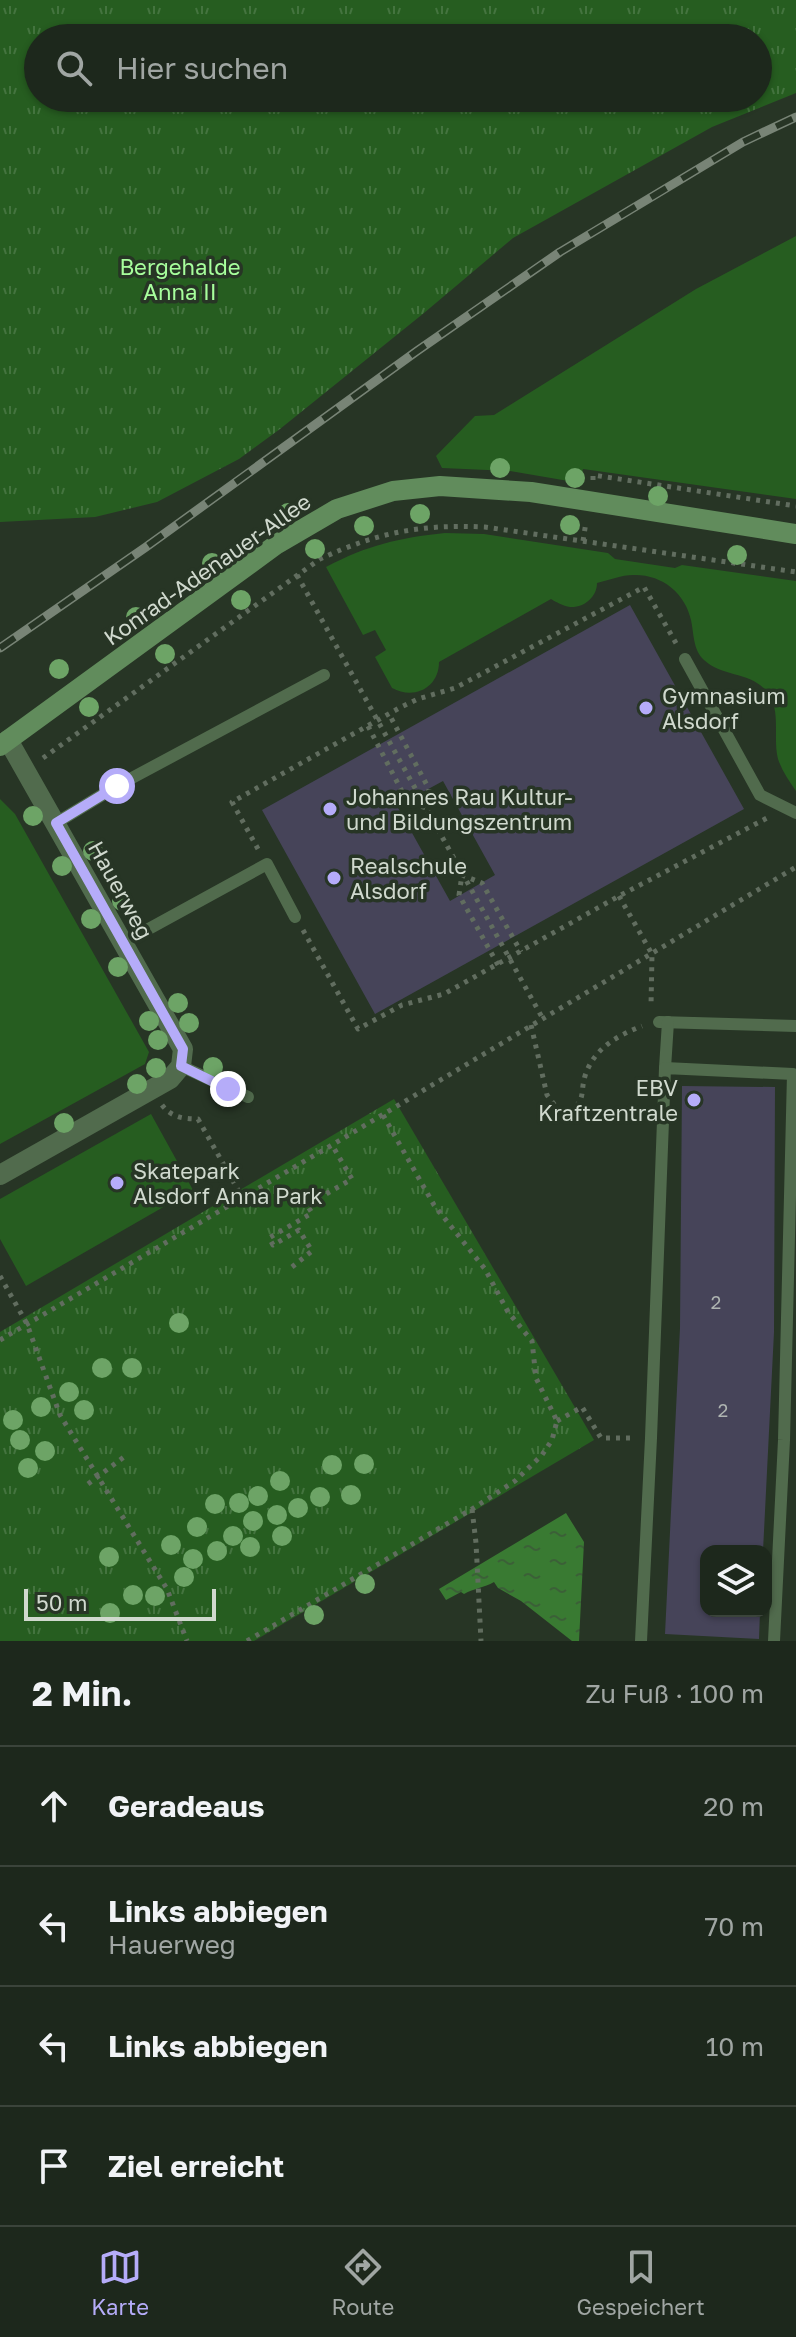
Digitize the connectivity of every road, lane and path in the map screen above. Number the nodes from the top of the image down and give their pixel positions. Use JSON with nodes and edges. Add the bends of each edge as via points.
{"nodes":[{"id":1,"x":796,"y":534,"type":"edge"},
{"id":2,"x":796,"y":572,"type":"edge"},
{"id":3,"x":297,"y":575,"type":"junction"},
{"id":4,"x":685,"y":659,"type":"joint"},
{"id":5,"x":324,"y":675,"type":"dead end"},
{"id":6,"x":389,"y":714,"type":"junction"},
{"id":7,"x":378,"y":720,"type":"junction"},
{"id":8,"x":368,"y":726,"type":"junction"},
{"id":9,"x":4,"y":743,"type":"edge"},
{"id":10,"x":26,"y":770,"type":"junction"},
{"id":11,"x":426,"y":808,"type":"junction"},
{"id":12,"x":790,"y":810,"type":"edge"},
{"id":13,"x":56,"y":823,"type":"junction"},
{"id":14,"x":267,"y":864,"type":"junction"},
{"id":15,"x":796,"y":867,"type":"edge"},
{"id":16,"x":462,"y":875,"type":"junction"},
{"id":17,"x":619,"y":896,"type":"junction"},
{"id":18,"x":295,"y":917,"type":"joint"},
{"id":19,"x":123,"y":943,"type":"junction"},
{"id":20,"x":521,"y":952,"type":"junction"},
{"id":21,"x":652,"y":954,"type":"junction"},
{"id":22,"x":509,"y":958,"type":"junction"},
{"id":23,"x":498,"y":965,"type":"junction"},
{"id":24,"x":543,"y":1019,"type":"junction"},
{"id":25,"x":659,"y":1022,"type":"junction"},
{"id":26,"x":531,"y":1025,"type":"junction"},
{"id":27,"x":796,"y":1026,"type":"edge"},
{"id":28,"x":181,"y":1066,"type":"junction"},
{"id":29,"x":665,"y":1068,"type":"junction"},
{"id":30,"x":152,"y":1091,"type":"junction"},
{"id":31,"x":248,"y":1097,"type":"dead end"},
{"id":32,"x":383,"y":1115,"type":"junction"},
{"id":33,"x":332,"y":1145,"type":"junction"},
{"id":34,"x":0,"y":1175,"type":"edge"},
{"id":35,"x":242,"y":1197,"type":"junction"},
{"id":36,"x":793,"y":1209,"type":"edge"},
{"id":37,"x":292,"y":1267,"type":"dead end"},
{"id":38,"x":0,"y":1276,"type":"edge"},
{"id":39,"x":27,"y":1324,"type":"junction"},
{"id":40,"x":0,"y":1340,"type":"edge"},
{"id":41,"x":557,"y":1421,"type":"junction"},
{"id":42,"x":651,"y":1438,"type":"junction"},
{"id":43,"x":124,"y":1457,"type":"dead end"},
{"id":44,"x":97,"y":1477,"type":"junction"},
{"id":45,"x":88,"y":1484,"type":"dead end"},
{"id":46,"x":472,"y":1509,"type":"junction"},
{"id":47,"x":187,"y":1641,"type":"edge"},
{"id":48,"x":247,"y":1641,"type":"edge"},
{"id":49,"x":481,"y":1641,"type":"edge"},
{"id":50,"x":641,"y":1641,"type":"edge"},
{"id":51,"x":774,"y":1641,"type":"edge"}],
"edges":[{"from":1,"to":9,"type":"street","name":"Konrad-Adenauer-Allee","via":[[531,492],[440,486],[393,491],[337,509],[277,544]]},
{"from":2,"to":3,"type":"path","via":[[444,525],[352,544]]},
{"from":3,"to":7,"type":"path"},
{"from":3,"to":10,"type":"path"},
{"from":4,"to":6,"type":"path","via":[[644,587],[455,688]]},
{"from":4,"to":12,"type":"lane","via":[[760,795]]},
{"from":5,"to":13,"type":"lane"},
{"from":6,"to":7,"type":"path"},
{"from":6,"to":11,"type":"path","via":[[429,789]]},
{"from":7,"to":8,"type":"path"},
{"from":7,"to":11,"type":"path"},
{"from":8,"to":11,"type":"path","via":[[407,801]]},
{"from":8,"to":14,"type":"path","via":[[232,802]]},
{"from":9,"to":10,"type":"street","name":"Hauerweg"},
{"from":10,"to":13,"type":"street","name":"Hauerweg"},
{"from":11,"to":16,"type":"path"},
{"from":12,"to":17,"type":"path"},
{"from":13,"to":19,"type":"street","name":"Hauerweg"},
{"from":14,"to":18,"type":"lane"},
{"from":14,"to":19,"type":"lane"},
{"from":15,"to":21,"type":"path"},
{"from":16,"to":20,"type":"path","via":[[482,883]]},
{"from":16,"to":22,"type":"path"},
{"from":16,"to":23,"type":"path","via":[[459,895]]},
{"from":17,"to":20,"type":"path"},
{"from":17,"to":21,"type":"path"},
{"from":18,"to":23,"type":"path","via":[[358,1029]]},
{"from":19,"to":28,"type":"street","name":"Hauerweg","via":[[183,1049]]},
{"from":20,"to":22,"type":"path"},
{"from":21,"to":24,"type":"path"},
{"from":21,"to":25,"type":"path"},
{"from":22,"to":23,"type":"path"},
{"from":22,"to":24,"type":"path"},
{"from":24,"to":26,"type":"path"},
{"from":25,"to":26,"type":"path","via":[[600,1048],[585,1074],[581,1102],[572,1111],[557,1108],[547,1095]]},
{"from":25,"to":27,"type":"lane"},
{"from":25,"to":29,"type":"lane"},
{"from":26,"to":32,"type":"path"},
{"from":28,"to":30,"type":"street"},
{"from":28,"to":31,"type":"lane"},
{"from":29,"to":36,"type":"lane","via":[[793,1074]]},
{"from":29,"to":42,"type":"lane"},
{"from":30,"to":34,"type":"street"},
{"from":30,"to":35,"type":"path","via":[[167,1112],[198,1119]]},
{"from":32,"to":33,"type":"path"},
{"from":32,"to":41,"type":"path","via":[[434,1205],[532,1341],[536,1378]]},
{"from":33,"to":35,"type":"path"},
{"from":33,"to":37,"type":"path","via":[[352,1179],[307,1205],[312,1213],[269,1238],[273,1245],[299,1230],[312,1251]]},
{"from":35,"to":39,"type":"path"},
{"from":36,"to":51,"type":"lane"},
{"from":38,"to":39,"type":"path"},
{"from":39,"to":40,"type":"path"},
{"from":39,"to":44,"type":"path","via":[[60,1415]]},
{"from":41,"to":42,"type":"path","via":[[582,1407],[601,1438]]},
{"from":41,"to":46,"type":"path","via":[[542,1455],[515,1481]]},
{"from":42,"to":50,"type":"lane"},
{"from":43,"to":44,"type":"path"},
{"from":44,"to":45,"type":"path"},
{"from":44,"to":47,"type":"path","via":[[167,1589]]},
{"from":46,"to":48,"type":"path"},
{"from":46,"to":49,"type":"path"}]}
